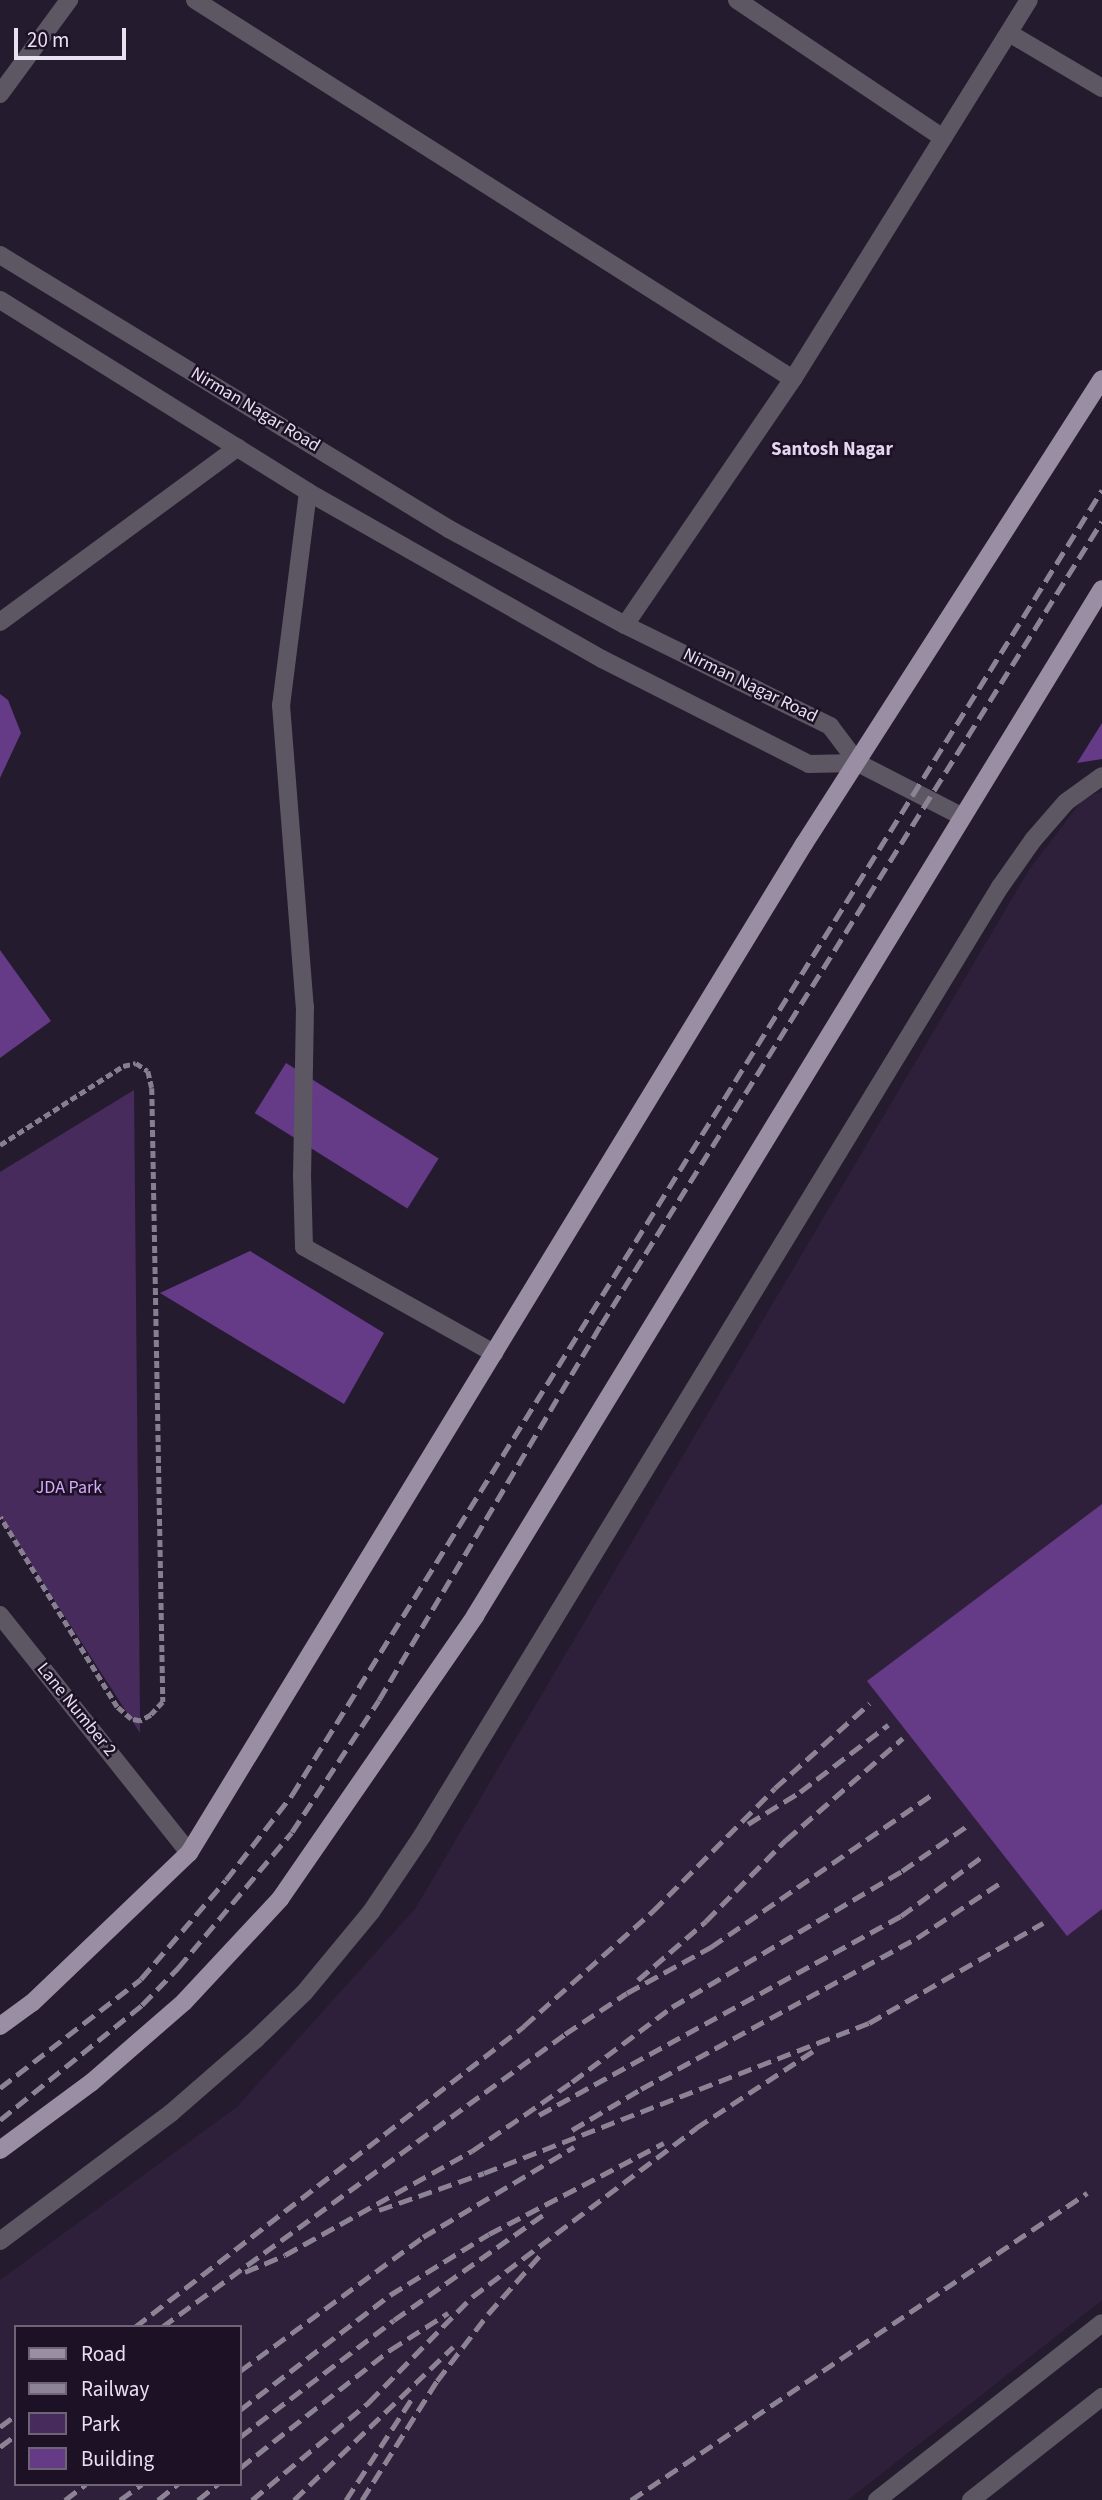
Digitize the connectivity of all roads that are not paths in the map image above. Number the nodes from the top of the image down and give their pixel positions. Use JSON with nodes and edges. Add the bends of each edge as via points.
{"nodes":[{"id":1,"x":69,"y":0,"type":"edge"},
{"id":2,"x":195,"y":0,"type":"edge"},
{"id":3,"x":737,"y":0,"type":"edge"},
{"id":4,"x":1029,"y":0,"type":"edge"},
{"id":5,"x":1009,"y":33,"type":"junction"},
{"id":6,"x":1102,"y":88,"type":"edge"},
{"id":7,"x":0,"y":93,"type":"edge"},
{"id":8,"x":943,"y":138,"type":"junction"},
{"id":9,"x":0,"y":255,"type":"edge"},
{"id":10,"x":0,"y":300,"type":"edge"},
{"id":11,"x":793,"y":379,"type":"junction"},
{"id":12,"x":1102,"y":379,"type":"edge"},
{"id":13,"x":238,"y":447,"type":"junction"},
{"id":14,"x":308,"y":492,"type":"junction"},
{"id":15,"x":1102,"y":589,"type":"edge"},
{"id":16,"x":0,"y":622,"type":"edge"},
{"id":17,"x":625,"y":625,"type":"junction"},
{"id":18,"x":858,"y":763,"type":"junction"},
{"id":19,"x":1102,"y":776,"type":"edge"},
{"id":20,"x":961,"y":816,"type":"junction"},
{"id":21,"x":495,"y":1353,"type":"junction"},
{"id":22,"x":0,"y":1615,"type":"edge"},
{"id":23,"x":189,"y":1853,"type":"junction"},
{"id":24,"x":0,"y":2026,"type":"edge"},
{"id":25,"x":0,"y":2150,"type":"edge"},
{"id":26,"x":0,"y":2241,"type":"edge"},
{"id":27,"x":1102,"y":2323,"type":"edge"},
{"id":28,"x":1102,"y":2397,"type":"edge"},
{"id":29,"x":877,"y":2500,"type":"edge"},
{"id":30,"x":971,"y":2500,"type":"edge"}],
"edges":[{"from":1,"to":7,"type":"street"},
{"from":2,"to":11,"type":"street"},
{"from":3,"to":8,"type":"street"},
{"from":4,"to":5,"type":"street"},
{"from":5,"to":6,"type":"street"},
{"from":5,"to":8,"type":"street"},
{"from":8,"to":11,"type":"street"},
{"from":9,"to":17,"type":"street","name":"Nirman Nagar Road","via":[[449,529]]},
{"from":10,"to":13,"type":"street"},
{"from":11,"to":17,"type":"street"},
{"from":12,"to":18,"type":"main road"},
{"from":13,"to":14,"type":"street"},
{"from":13,"to":16,"type":"street"},
{"from":14,"to":18,"type":"street","via":[[602,659],[809,764]]},
{"from":14,"to":21,"type":"street","via":[[281,705],[305,1007],[304,1247]]},
{"from":15,"to":20,"type":"main road"},
{"from":17,"to":18,"type":"street","name":"Nirman Nagar Road","via":[[830,726]]},
{"from":18,"to":20,"type":"street"},
{"from":18,"to":21,"type":"main road"},
{"from":19,"to":26,"type":"street","via":[[1066,802],[1000,887],[422,1836],[371,1912],[304,1993],[256,2039],[171,2113]]},
{"from":20,"to":25,"type":"main road","via":[[475,1616],[280,1899],[184,2002],[92,2082]]},
{"from":21,"to":23,"type":"main road"},
{"from":22,"to":23,"type":"street","name":"Lane Number 2"},
{"from":23,"to":24,"type":"main road","via":[[41,1994]]},
{"from":27,"to":29,"type":"street"},
{"from":28,"to":30,"type":"street"}]}
